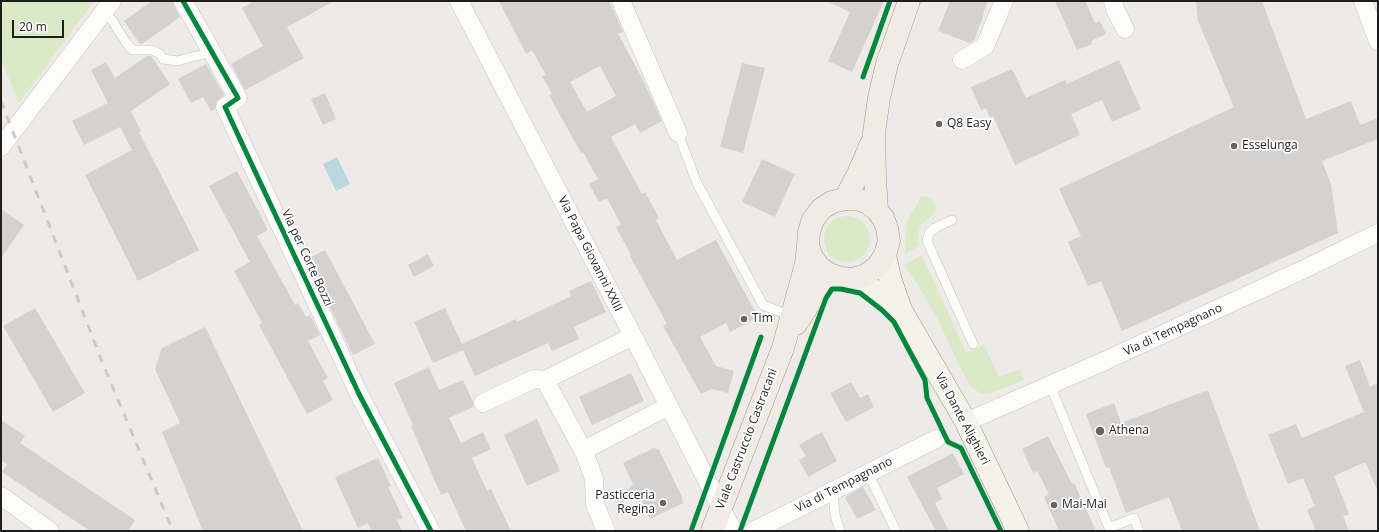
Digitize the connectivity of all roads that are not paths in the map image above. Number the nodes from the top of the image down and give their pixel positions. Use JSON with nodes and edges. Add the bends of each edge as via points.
{"nodes":[{"id":1,"x":183,"y":1,"type":"edge"},
{"id":2,"x":459,"y":1,"type":"edge"},
{"id":3,"x":621,"y":1,"type":"edge"},
{"id":4,"x":910,"y":1,"type":"edge"},
{"id":5,"x":1004,"y":1,"type":"edge"},
{"id":6,"x":1113,"y":1,"type":"edge"},
{"id":7,"x":1363,"y":1,"type":"edge"},
{"id":8,"x":107,"y":7,"type":"edge"},
{"id":9,"x":1125,"y":29,"type":"dead end"},
{"id":10,"x":1378,"y":41,"type":"edge"},
{"id":11,"x":212,"y":52,"type":"junction"},
{"id":12,"x":962,"y":60,"type":"dead end"},
{"id":13,"x":678,"y":133,"type":"joint"},
{"id":14,"x":874,"y":133,"type":"junction"},
{"id":15,"x":1,"y":148,"type":"edge"},
{"id":16,"x":845,"y":199,"type":"junction"},
{"id":17,"x":877,"y":210,"type":"junction"},
{"id":18,"x":952,"y":220,"type":"dead end"},
{"id":19,"x":1378,"y":233,"type":"edge"},
{"id":20,"x":808,"y":246,"type":"junction"},
{"id":21,"x":885,"y":255,"type":"junction"},
{"id":22,"x":829,"y":274,"type":"junction"},
{"id":23,"x":853,"y":279,"type":"junction"},
{"id":24,"x":901,"y":310,"type":"junction"},
{"id":25,"x":791,"y":316,"type":"junction"},
{"id":26,"x":633,"y":336,"type":"junction"},
{"id":27,"x":973,"y":344,"type":"dead end"},
{"id":28,"x":783,"y":348,"type":"junction"},
{"id":29,"x":545,"y":380,"type":"junction"},
{"id":30,"x":1050,"y":385,"type":"junction"},
{"id":31,"x":483,"y":403,"type":"dead end"},
{"id":32,"x":669,"y":406,"type":"junction"},
{"id":33,"x":966,"y":422,"type":"junction"},
{"id":34,"x":936,"y":439,"type":"dead end"},
{"id":35,"x":586,"y":454,"type":"junction"},
{"id":36,"x":868,"y":473,"type":"junction"},
{"id":37,"x":833,"y":491,"type":"junction"},
{"id":38,"x":1,"y":496,"type":"edge"},
{"id":39,"x":721,"y":507,"type":"junction"},
{"id":40,"x":50,"y":531,"type":"edge"},
{"id":41,"x":431,"y":531,"type":"edge"},
{"id":42,"x":606,"y":531,"type":"edge"},
{"id":43,"x":712,"y":531,"type":"edge"},
{"id":44,"x":733,"y":531,"type":"edge"},
{"id":45,"x":753,"y":531,"type":"edge"},
{"id":46,"x":840,"y":531,"type":"edge"},
{"id":47,"x":896,"y":531,"type":"edge"},
{"id":48,"x":1018,"y":531,"type":"edge"},
{"id":49,"x":1139,"y":531,"type":"edge"}],
"edges":[{"from":1,"to":11,"type":"street","name":"Via per Corte Bozzi"},
{"from":2,"to":26,"type":"street","name":"Via Papa Giovanni XXIII"},
{"from":3,"to":13,"type":"street"},
{"from":4,"to":14,"type":"main road","via":[[887,64]]},
{"from":5,"to":12,"type":"street","via":[[985,46]]},
{"from":6,"to":9,"type":"street"},
{"from":7,"to":10,"type":"street"},
{"from":8,"to":11,"type":"lane","via":[[112,20],[132,50],[152,50],[163,59],[177,61]]},
{"from":8,"to":15,"type":"street"},
{"from":11,"to":41,"type":"street","name":"Via per Corte Bozzi","via":[[238,98],[224,107],[359,394]]},
{"from":13,"to":25,"type":"lane","via":[[698,183],[764,305]]},
{"from":14,"to":16,"type":"main road"},
{"from":14,"to":17,"type":"main road"},
{"from":16,"to":17,"type":"main road","name":"Viale Castruccio Castracani","via":[[857,199]]},
{"from":16,"to":20,"type":"main road","name":"Viale Castruccio Castracani","via":[[832,202],[821,209],[813,220]]},
{"from":17,"to":21,"type":"main road","via":[[887,228],[889,241]]},
{"from":18,"to":27,"type":"lane","via":[[929,233],[927,241]]},
{"from":19,"to":30,"type":"street","name":"Via di Tempagnano","via":[[1291,276]]},
{"from":20,"to":22,"type":"main road","via":[[812,257]]},
{"from":20,"to":25,"type":"main road","name":"Viale Castruccio Castracani","via":[[806,264]]},
{"from":21,"to":23,"type":"main road","via":[[878,266],[866,275]]},
{"from":21,"to":24,"type":"main road","name":"Via Dante Alighieri"},
{"from":22,"to":23,"type":"main road"},
{"from":22,"to":28,"type":"main road","name":"Viale Castruccio Castracani"},
{"from":23,"to":24,"type":"main road","name":"Via Dante Alighieri"},
{"from":24,"to":33,"type":"main road","name":"Via Dante Alighieri"},
{"from":25,"to":28,"type":"main road","name":"Viale Castruccio Castracani"},
{"from":26,"to":29,"type":"street"},
{"from":26,"to":32,"type":"street","name":"Via Papa Giovanni XXIII"},
{"from":28,"to":39,"type":"main road","name":"Viale Castruccio Castracani"},
{"from":29,"to":31,"type":"street","via":[[534,379]]},
{"from":29,"to":35,"type":"street"},
{"from":30,"to":33,"type":"street","name":"Via di Tempagnano"},
{"from":30,"to":49,"type":"lane","via":[[1109,528],[1134,518]]},
{"from":32,"to":35,"type":"street","via":[[588,448]]},
{"from":32,"to":39,"type":"street","name":"Via Papa Giovanni XXIII"},
{"from":33,"to":48,"type":"main road","name":"Via Dante Alighieri"},
{"from":34,"to":36,"type":"street","name":"Via di Tempagnano"},
{"from":35,"to":42,"type":"street","via":[[594,479],[595,504]]},
{"from":36,"to":37,"type":"street","name":"Via di Tempagnano"},
{"from":36,"to":47,"type":"lane"},
{"from":37,"to":45,"type":"street","name":"Via di Tempagnano"},
{"from":37,"to":46,"type":"lane","via":[[835,515]]},
{"from":38,"to":40,"type":"street"},
{"from":39,"to":43,"type":"main road","name":"Viale Castruccio Castracani"},
{"from":39,"to":44,"type":"street","name":"Via Papa Giovanni XXIII"}]}
